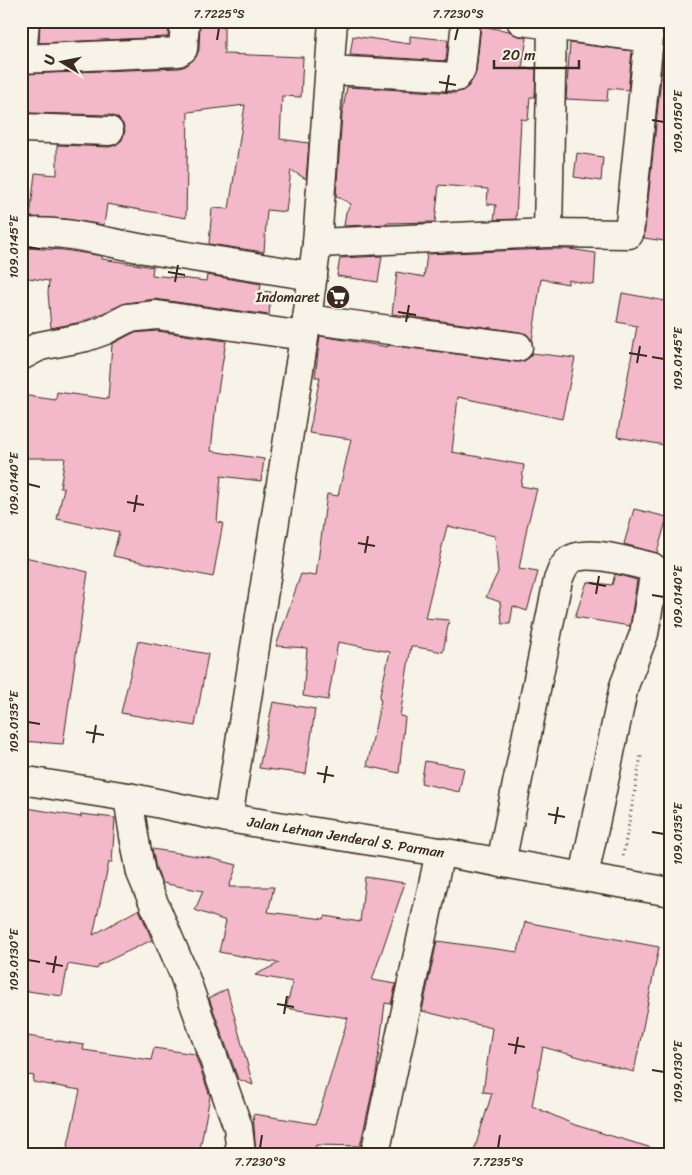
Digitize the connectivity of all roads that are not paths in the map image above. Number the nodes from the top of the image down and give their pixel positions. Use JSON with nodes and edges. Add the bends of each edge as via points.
{"nodes":[{"id":1,"x":25,"y":21,"type":"edge"},
{"id":2,"x":185,"y":21,"type":"edge"},
{"id":3,"x":333,"y":21,"type":"edge"},
{"id":4,"x":466,"y":21,"type":"edge"},
{"id":5,"x":521,"y":21,"type":"edge"},
{"id":6,"x":552,"y":25,"type":"junction"},
{"id":7,"x":22,"y":59,"type":"edge"},
{"id":8,"x":330,"y":70,"type":"junction"},
{"id":9,"x":21,"y":128,"type":"edge"},
{"id":10,"x":109,"y":131,"type":"dead end"},
{"id":11,"x":21,"y":233,"type":"edge"},
{"id":12,"x":548,"y":233,"type":"junction"},
{"id":13,"x":317,"y":243,"type":"junction"},
{"id":14,"x":313,"y":276,"type":"junction"},
{"id":15,"x":306,"y":327,"type":"junction"},
{"id":16,"x":518,"y":347,"type":"dead end"},
{"id":17,"x":21,"y":356,"type":"edge"},
{"id":18,"x":21,"y":780,"type":"edge"},
{"id":19,"x":128,"y":797,"type":"junction"},
{"id":20,"x":228,"y":818,"type":"junction"},
{"id":21,"x":440,"y":852,"type":"junction"},
{"id":22,"x":501,"y":862,"type":"junction"},
{"id":23,"x":584,"y":876,"type":"junction"},
{"id":24,"x":671,"y":892,"type":"edge"},
{"id":25,"x":241,"y":1154,"type":"edge"},
{"id":26,"x":375,"y":1154,"type":"edge"}],
"edges":[{"from":1,"to":7,"type":"street"},
{"from":2,"to":7,"type":"street","via":[[185,44],[178,52]]},
{"from":3,"to":8,"type":"street"},
{"from":4,"to":8,"type":"street","via":[[461,70],[456,77]]},
{"from":5,"to":6,"type":"street"},
{"from":6,"to":12,"type":"street"},
{"from":6,"to":12,"type":"street","via":[[649,38],[629,234]]},
{"from":8,"to":13,"type":"street"},
{"from":9,"to":10,"type":"street"},
{"from":11,"to":14,"type":"street","via":[[78,236]]},
{"from":12,"to":13,"type":"street"},
{"from":13,"to":14,"type":"street"},
{"from":14,"to":15,"type":"street"},
{"from":15,"to":16,"type":"street"},
{"from":15,"to":17,"type":"street","via":[[157,315],[128,318],[103,331],[40,346]]},
{"from":15,"to":20,"type":"street"},
{"from":18,"to":19,"type":"street","name":"Jalan Letnan Jenderal S. Parman"},
{"from":19,"to":20,"type":"street","name":"Jalan Letnan Jenderal S. Parman"},
{"from":19,"to":25,"type":"street","via":[[141,873],[182,972],[235,1118]]},
{"from":20,"to":21,"type":"street","name":"Jalan Letnan Jenderal S. Parman"},
{"from":21,"to":22,"type":"street","name":"Jalan Letnan Jenderal S. Parman"},
{"from":21,"to":26,"type":"street"},
{"from":22,"to":23,"type":"street","name":"Jalan Letnan Jenderal S. Parman"},
{"from":22,"to":23,"type":"street","via":[[558,580],[570,560],[585,555],[603,557],[655,570],[644,634],[624,686]]},
{"from":23,"to":24,"type":"street","name":"Jalan Letnan Jenderal S. Parman"}]}
